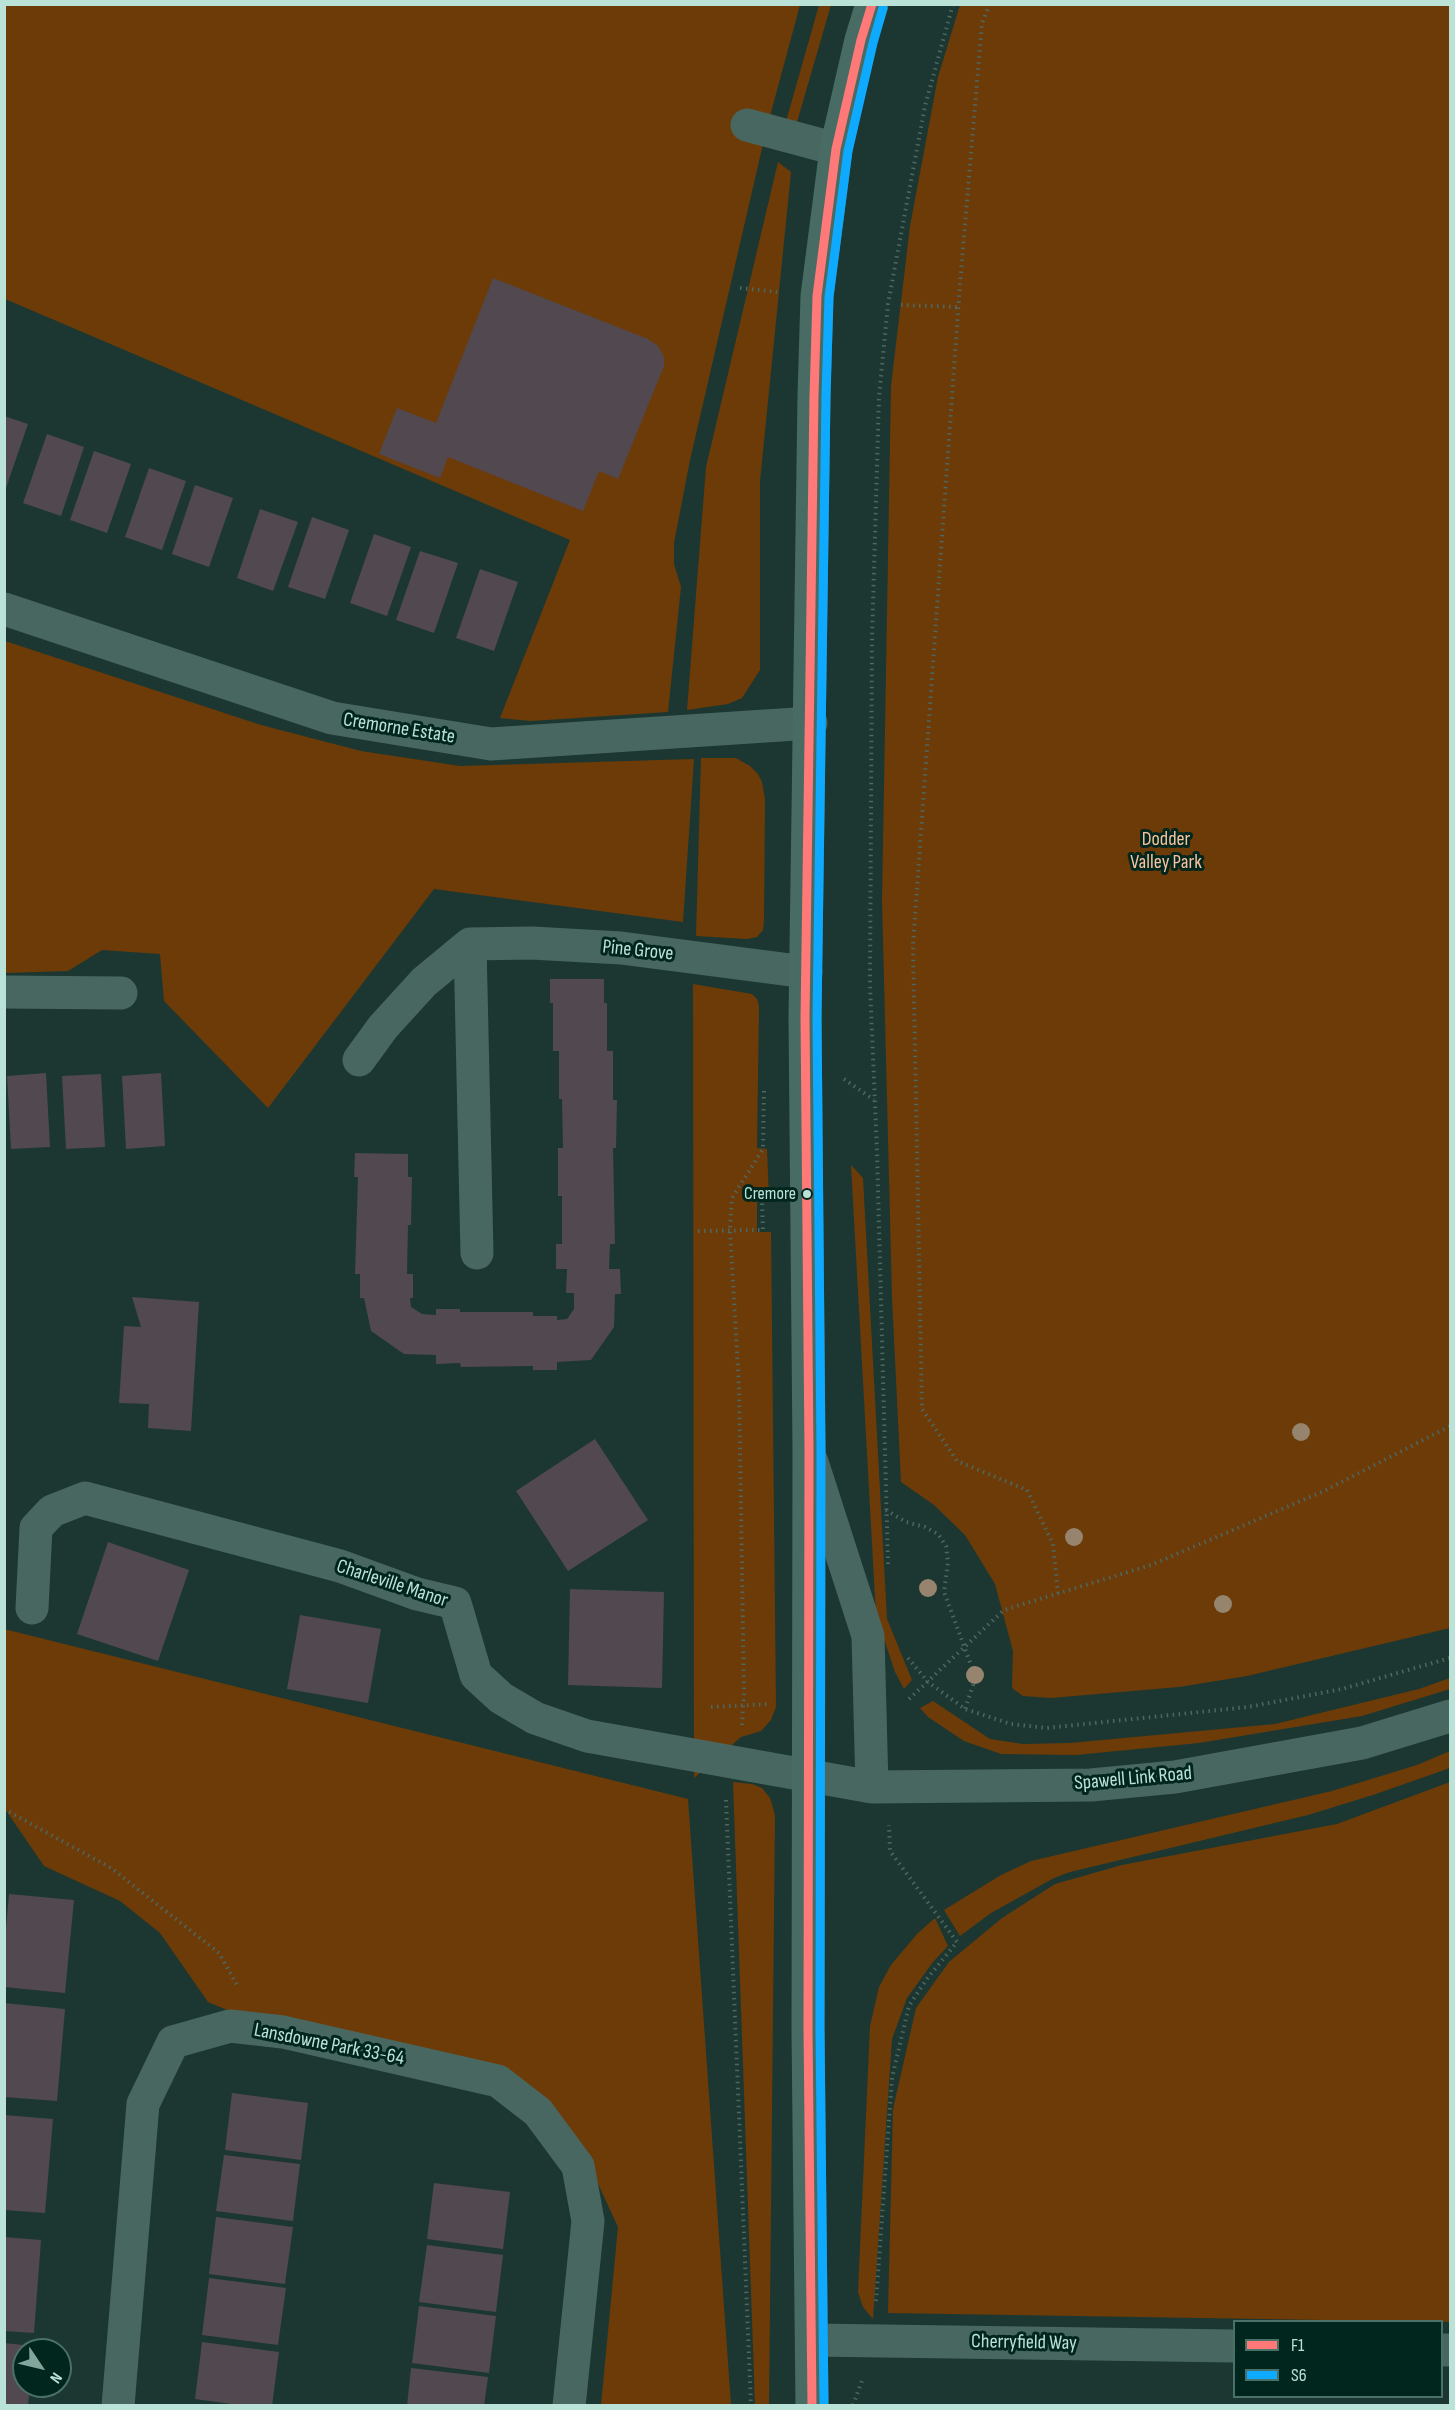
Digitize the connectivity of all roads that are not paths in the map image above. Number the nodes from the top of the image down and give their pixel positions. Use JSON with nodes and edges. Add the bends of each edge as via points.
{"nodes":[{"id":1,"x":873,"y":4,"type":"edge"},
{"id":2,"x":747,"y":124,"type":"dead end"},
{"id":3,"x":836,"y":149,"type":"junction"},
{"id":4,"x":4,"y":609,"type":"edge"},
{"id":5,"x":811,"y":723,"type":"junction"},
{"id":6,"x":470,"y":944,"type":"junction"},
{"id":7,"x":806,"y":972,"type":"junction"},
{"id":8,"x":4,"y":992,"type":"edge"},
{"id":9,"x":121,"y":993,"type":"dead end"},
{"id":10,"x":359,"y":1060,"type":"dead end"},
{"id":11,"x":477,"y":1253,"type":"dead end"},
{"id":12,"x":809,"y":1451,"type":"junction"},
{"id":13,"x":32,"y":1608,"type":"dead end"},
{"id":14,"x":1450,"y":1716,"type":"edge"},
{"id":15,"x":810,"y":1776,"type":"junction"},
{"id":16,"x":873,"y":1787,"type":"junction"},
{"id":17,"x":813,"y":2340,"type":"junction"},
{"id":18,"x":1233,"y":2346,"type":"edge"},
{"id":19,"x":118,"y":2406,"type":"edge"},
{"id":20,"x":569,"y":2406,"type":"edge"},
{"id":21,"x":812,"y":2406,"type":"edge"}],
"edges":[{"from":1,"to":3,"type":"main road"},
{"from":2,"to":3,"type":"street"},
{"from":3,"to":5,"type":"main road","via":[[817,296]]},
{"from":4,"to":5,"type":"street","name":"Cremorne Estate","via":[[332,718],[491,744]]},
{"from":5,"to":7,"type":"main road"},
{"from":6,"to":7,"type":"street","name":"Pine Grove","via":[[621,948]]},
{"from":6,"to":10,"type":"street","via":[[424,982]]},
{"from":6,"to":11,"type":"street"},
{"from":7,"to":12,"type":"main road"},
{"from":8,"to":9,"type":"street"},
{"from":12,"to":15,"type":"main road"},
{"from":12,"to":16,"type":"street","via":[[868,1636]]},
{"from":13,"to":15,"type":"street","name":"Charleville Manor","via":[[36,1528],[52,1511],[85,1498],[340,1566],[417,1594],[455,1603],[476,1675],[501,1698],[535,1718],[587,1736]]},
{"from":14,"to":16,"type":"street","name":"Spawell Link Road","via":[[1362,1743],[1175,1777],[1090,1785]]},
{"from":15,"to":16,"type":"street","name":"Spawell Link Road"},
{"from":15,"to":17,"type":"main road","via":[[808,2029]]},
{"from":17,"to":18,"type":"street","name":"Cherryfield Way"},
{"from":17,"to":21,"type":"main road"},
{"from":19,"to":20,"type":"street","name":"Lansdowne Park 33-64","via":[[143,2104],[173,2042],[230,2026],[283,2032],[498,2081],[538,2112],[579,2166],[588,2221]]}]}
